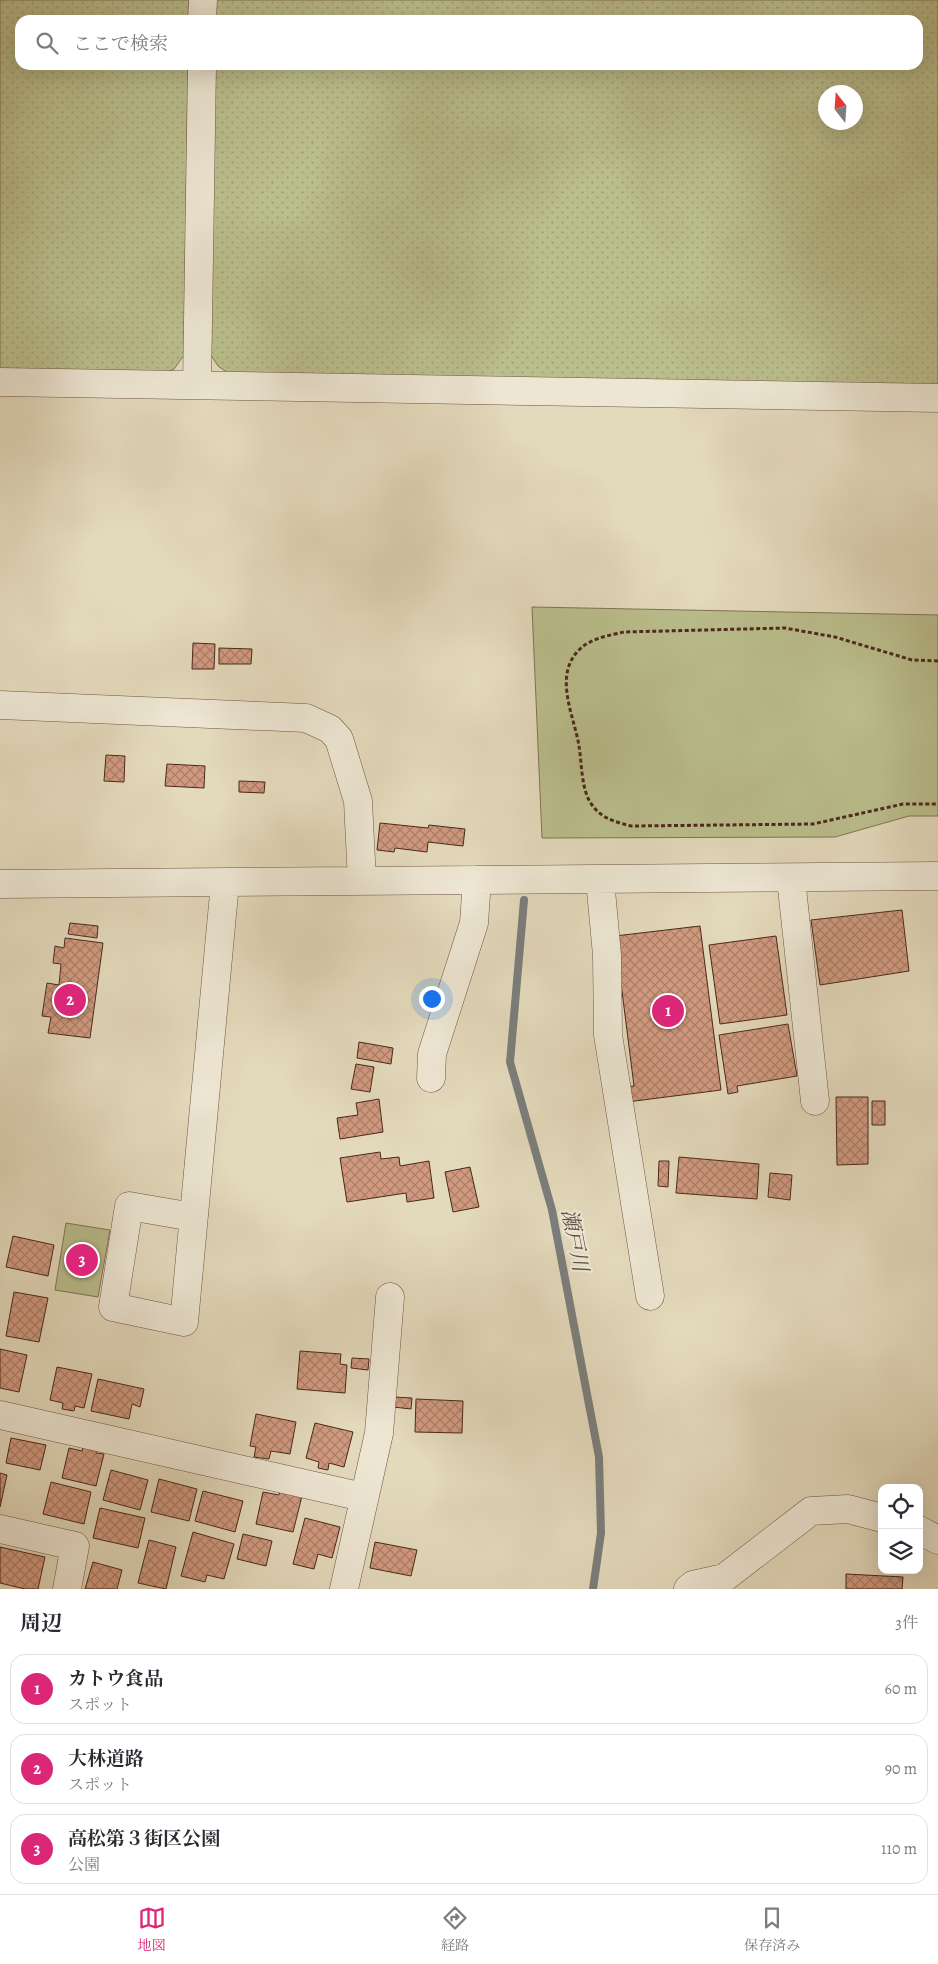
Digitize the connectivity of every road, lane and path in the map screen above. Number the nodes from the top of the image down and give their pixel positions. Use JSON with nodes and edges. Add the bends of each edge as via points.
{"nodes":[{"id":1,"x":203,"y":0,"type":"edge"},
{"id":2,"x":202,"y":15,"type":"edge"},
{"id":3,"x":202,"y":70,"type":"edge"},
{"id":4,"x":0,"y":382,"type":"edge"},
{"id":5,"x":197,"y":385,"type":"junction"},
{"id":6,"x":938,"y":398,"type":"edge"},
{"id":7,"x":938,"y":661,"type":"edge"},
{"id":8,"x":0,"y":705,"type":"edge"},
{"id":9,"x":938,"y":804,"type":"edge"},
{"id":10,"x":938,"y":876,"type":"edge"},
{"id":11,"x":791,"y":879,"type":"junction"},
{"id":12,"x":478,"y":880,"type":"junction"},
{"id":13,"x":600,"y":880,"type":"junction"},
{"id":14,"x":362,"y":881,"type":"junction"},
{"id":15,"x":225,"y":882,"type":"junction"},
{"id":16,"x":0,"y":884,"type":"edge"},
{"id":17,"x":431,"y":1078,"type":"dead end"},
{"id":18,"x":815,"y":1101,"type":"dead end"},
{"id":19,"x":193,"y":1217,"type":"dead end"},
{"id":20,"x":650,"y":1296,"type":"dead end"},
{"id":21,"x":390,"y":1297,"type":"dead end"},
{"id":22,"x":0,"y":1415,"type":"edge"},
{"id":23,"x":363,"y":1497,"type":"junction"},
{"id":24,"x":878,"y":1517,"type":"edge"},
{"id":25,"x":0,"y":1529,"type":"edge"},
{"id":26,"x":923,"y":1532,"type":"edge"},
{"id":27,"x":938,"y":1540,"type":"edge"},
{"id":28,"x":67,"y":1589,"type":"edge"},
{"id":29,"x":344,"y":1589,"type":"edge"},
{"id":30,"x":688,"y":1589,"type":"edge"}],
"edges":[{"from":1,"to":2,"type":"street"},
{"from":3,"to":5,"type":"street"},
{"from":4,"to":5,"type":"street"},
{"from":5,"to":6,"type":"street"},
{"from":7,"to":9,"type":"path","via":[[912,660],[835,636],[785,628],[624,632],[601,637],[581,648],[568,669],[567,701],[579,744],[584,784],[591,804],[605,819],[631,826],[813,824],[903,804]]},
{"from":8,"to":14,"type":"street","via":[[306,718],[330,730],[339,739],[358,801]]},
{"from":10,"to":11,"type":"street"},
{"from":11,"to":13,"type":"street"},
{"from":11,"to":18,"type":"street"},
{"from":12,"to":13,"type":"street"},
{"from":12,"to":14,"type":"street"},
{"from":12,"to":17,"type":"street","via":[[474,922],[432,1054]]},
{"from":13,"to":20,"type":"street","via":[[607,955],[608,1035]]},
{"from":14,"to":15,"type":"street"},
{"from":15,"to":16,"type":"street"},
{"from":15,"to":19,"type":"street"},
{"from":21,"to":23,"type":"street","via":[[379,1433]]},
{"from":22,"to":23,"type":"street"},
{"from":23,"to":29,"type":"street"},
{"from":24,"to":30,"type":"street","via":[[848,1509],[811,1511],[724,1578]]},
{"from":25,"to":28,"type":"street","via":[[75,1546]]},
{"from":26,"to":27,"type":"street"}]}
